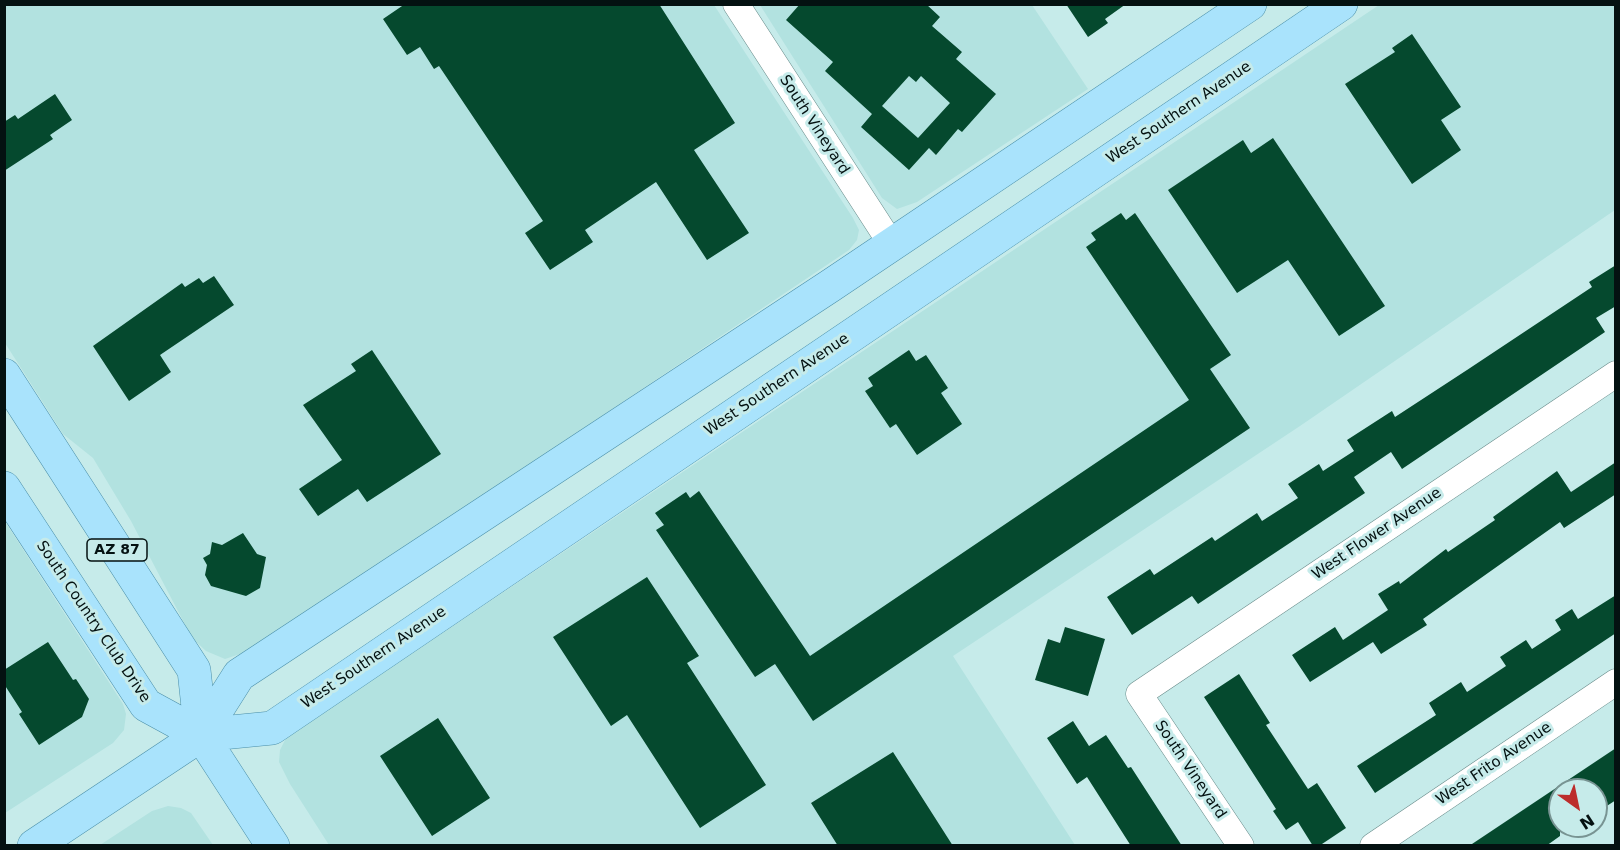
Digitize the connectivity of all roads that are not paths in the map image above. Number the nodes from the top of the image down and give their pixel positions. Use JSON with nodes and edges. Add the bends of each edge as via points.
{"nodes":[{"id":1,"x":736,"y":4,"type":"edge"},
{"id":2,"x":1250,"y":4,"type":"edge"},
{"id":3,"x":1341,"y":4,"type":"edge"},
{"id":4,"x":892,"y":245,"type":"junction"},
{"id":5,"x":1616,"y":374,"type":"edge"},
{"id":6,"x":4,"y":375,"type":"edge"},
{"id":7,"x":4,"y":488,"type":"edge"},
{"id":8,"x":1616,"y":682,"type":"edge"},
{"id":9,"x":1138,"y":694,"type":"joint"},
{"id":10,"x":201,"y":735,"type":"junction"},
{"id":11,"x":34,"y":846,"type":"edge"},
{"id":12,"x":273,"y":846,"type":"edge"},
{"id":13,"x":1241,"y":846,"type":"edge"},
{"id":14,"x":1373,"y":846,"type":"edge"}],
"edges":[{"from":1,"to":4,"type":"street","name":"South Vineyard"},
{"from":2,"to":4,"type":"main road","name":"West Southern Avenue"},
{"from":3,"to":10,"type":"main road","name":"West Southern Avenue","via":[[272,728]]},
{"from":4,"to":10,"type":"main road","name":"West Southern Avenue","via":[[239,675]]},
{"from":5,"to":9,"type":"street","name":"West Flower Avenue"},
{"from":6,"to":10,"type":"main road","name":"South Country Club Drive","number":"AZ 87","via":[[194,670]]},
{"from":7,"to":10,"type":"main road","name":"South Country Club Drive","number":"AZ 87","via":[[146,705]]},
{"from":8,"to":14,"type":"street","name":"West Frito Avenue"},
{"from":9,"to":13,"type":"street","name":"South Vineyard"},
{"from":10,"to":11,"type":"main road","name":"West Southern Avenue"},
{"from":10,"to":12,"type":"main road","name":"South Country Club Drive","number":"AZ 87"}]}
